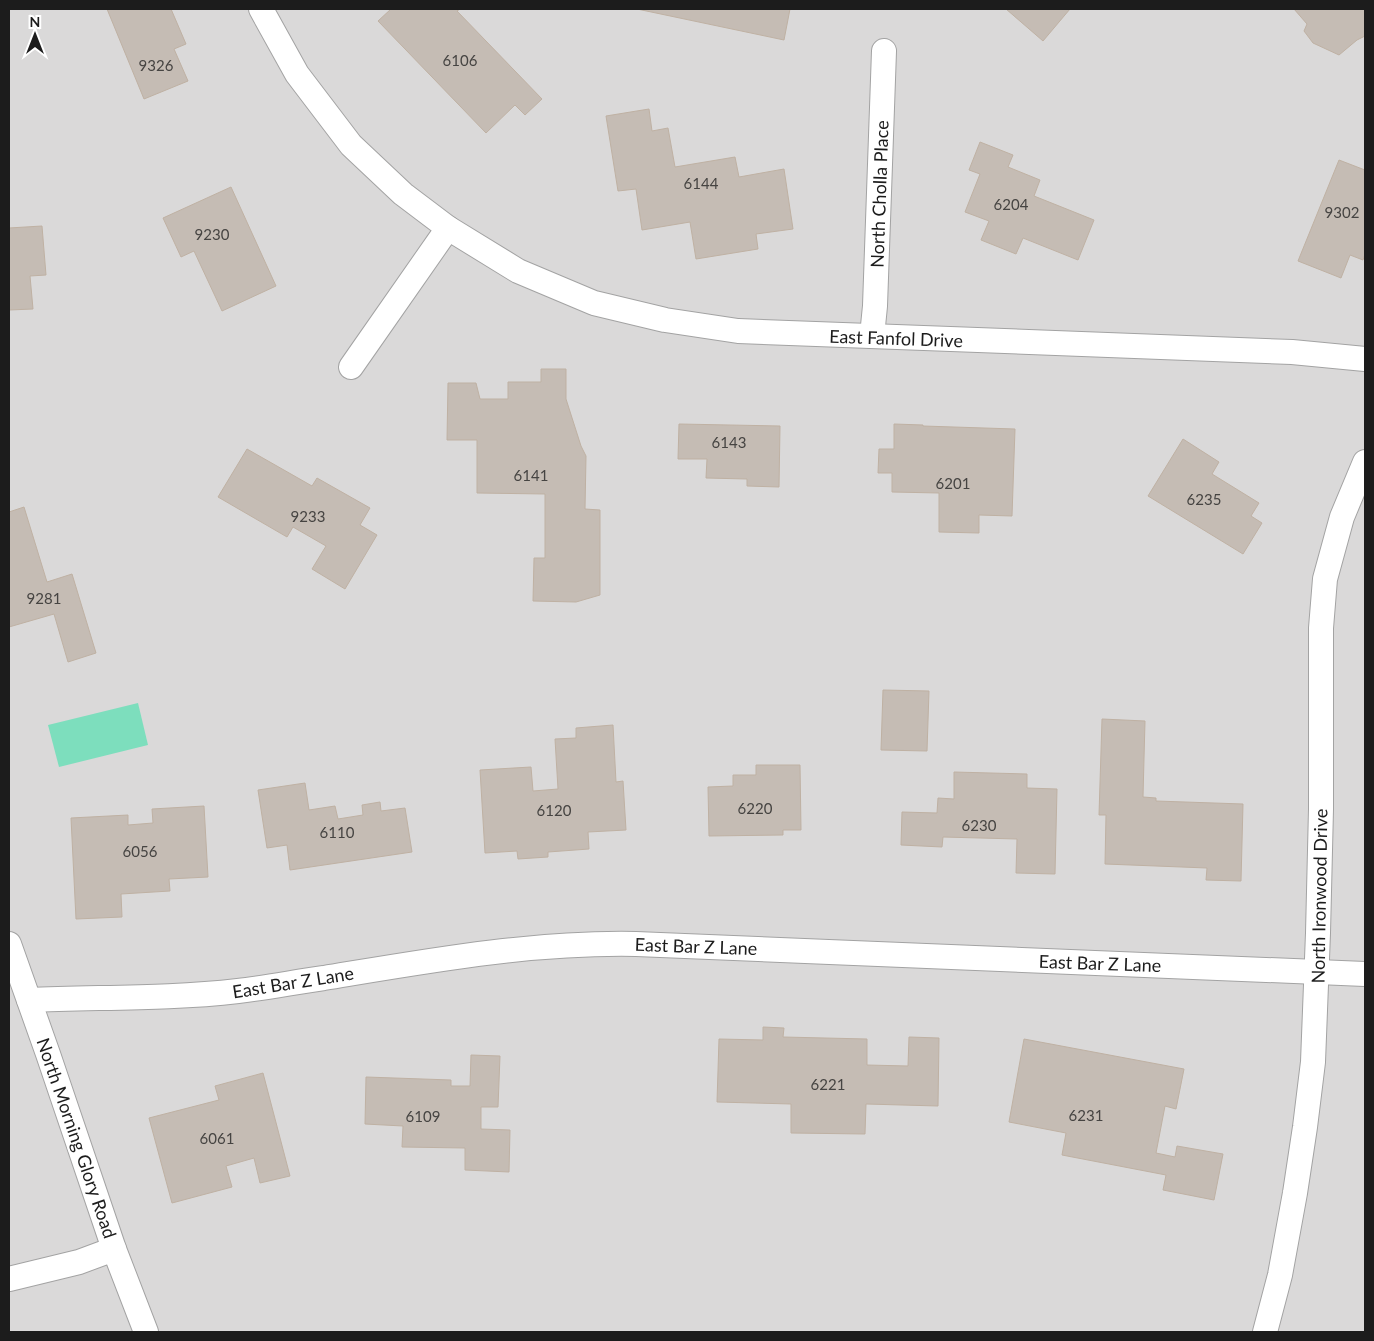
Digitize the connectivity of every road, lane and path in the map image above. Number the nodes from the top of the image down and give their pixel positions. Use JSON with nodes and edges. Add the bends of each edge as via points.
{"nodes":[{"id":1,"x":261,"y":9,"type":"edge"},
{"id":2,"x":884,"y":50,"type":"dead end"},
{"id":3,"x":448,"y":228,"type":"junction"},
{"id":4,"x":872,"y":336,"type":"junction"},
{"id":5,"x":1365,"y":359,"type":"edge"},
{"id":6,"x":351,"y":367,"type":"dead end"},
{"id":7,"x":1365,"y":462,"type":"edge"},
{"id":8,"x":9,"y":944,"type":"edge"},
{"id":9,"x":1317,"y":972,"type":"junction"},
{"id":10,"x":1365,"y":974,"type":"edge"},
{"id":11,"x":30,"y":1000,"type":"junction"},
{"id":12,"x":114,"y":1249,"type":"junction"},
{"id":13,"x":9,"y":1279,"type":"edge"},
{"id":14,"x":146,"y":1332,"type":"edge"},
{"id":15,"x":1265,"y":1332,"type":"edge"}],
"edges":[{"from":1,"to":3,"type":"street","name":"East Fanfol Drive","via":[[297,74],[352,145],[403,194]]},
{"from":2,"to":4,"type":"street","name":"North Cholla Place"},
{"from":3,"to":4,"type":"street","name":"East Fanfol Drive","via":[[518,271],[594,303],[665,320],[738,331]]},
{"from":3,"to":6,"type":"street"},
{"from":4,"to":5,"type":"street","name":"East Fanfol Drive","via":[[1292,352]]},
{"from":7,"to":9,"type":"street","name":"North Ironwood Drive","via":[[1342,517],[1325,579],[1321,628]]},
{"from":8,"to":11,"type":"street","name":"North Morning Glory Road"},
{"from":9,"to":10,"type":"street","name":"East Bar Z Lane"},
{"from":9,"to":11,"type":"street","name":"East Bar Z Lane","via":[[597,943],[449,958],[237,991],[160,997]]},
{"from":9,"to":15,"type":"street","name":"North Ironwood Drive","via":[[1313,1062],[1305,1127],[1280,1275]]},
{"from":11,"to":12,"type":"street","name":"North Morning Glory Road"},
{"from":12,"to":13,"type":"street","via":[[79,1262]]},
{"from":12,"to":14,"type":"street","name":"North Morning Glory Road"}]}
